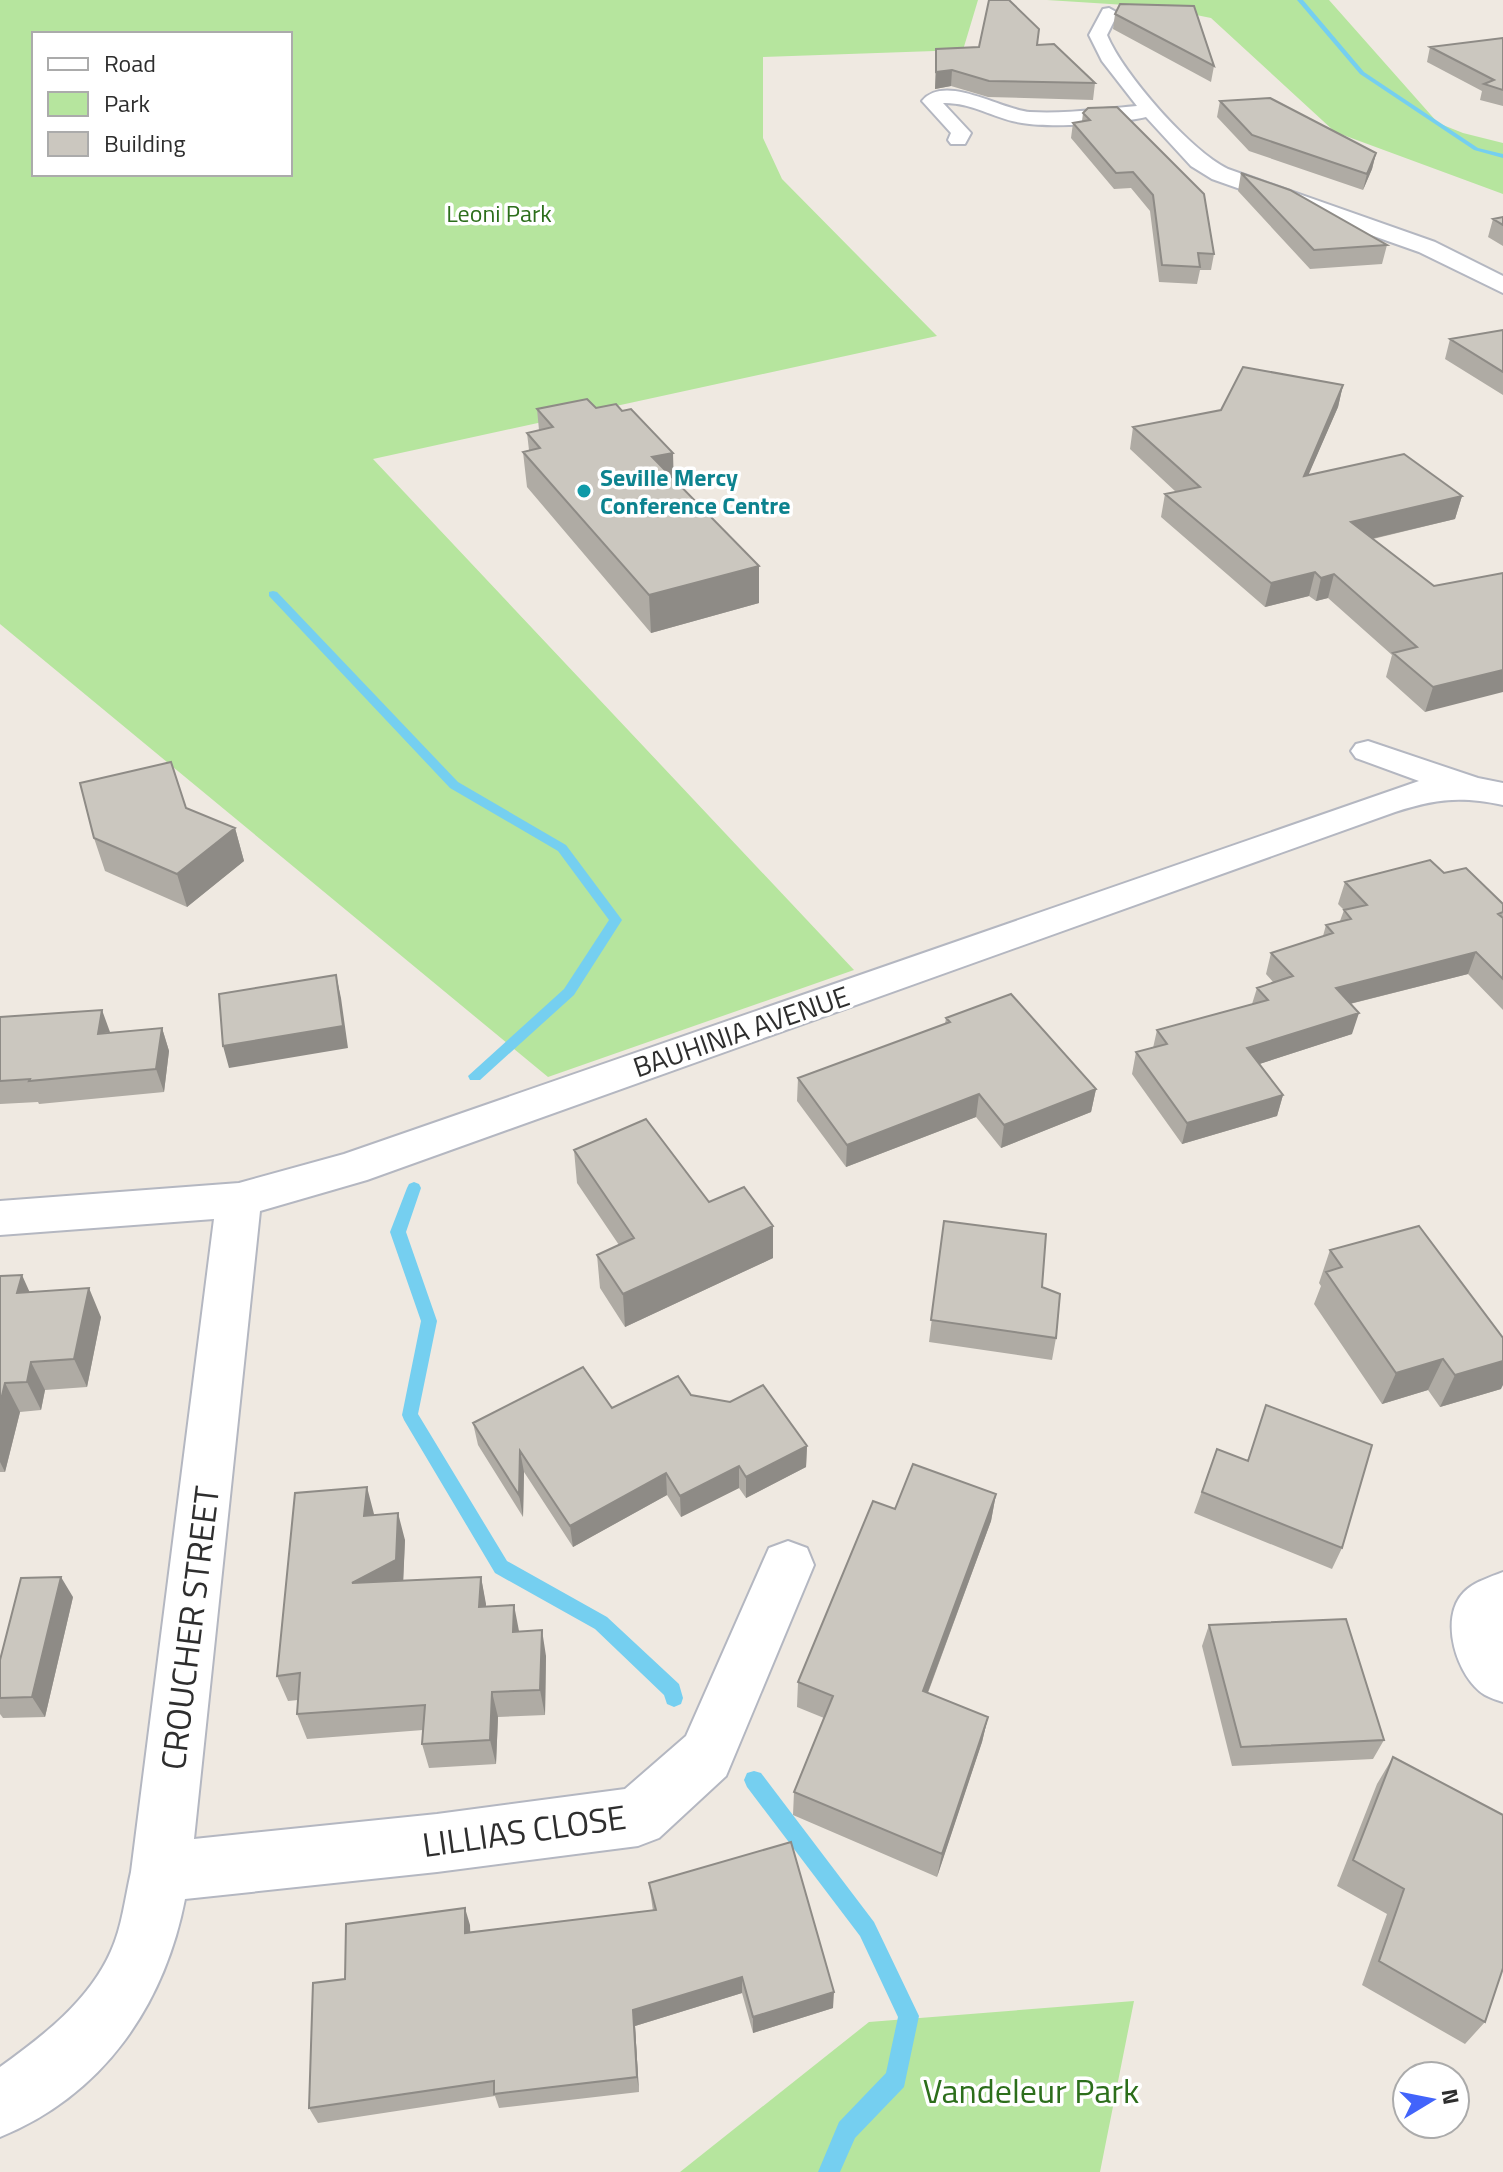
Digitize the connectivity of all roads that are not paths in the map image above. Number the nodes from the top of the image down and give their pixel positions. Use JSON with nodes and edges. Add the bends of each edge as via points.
{"nodes":[{"id":1,"x":1109,"y":13,"type":"dead end"},
{"id":2,"x":1153,"y":112,"type":"junction"},
{"id":3,"x":958,"y":140,"type":"dead end"},
{"id":4,"x":1503,"y":286,"type":"edge"},
{"id":5,"x":1368,"y":751,"type":"dead end"},
{"id":6,"x":1486,"y":791,"type":"edge"},
{"id":7,"x":239,"y":1200,"type":"junction"},
{"id":8,"x":0,"y":1218,"type":"edge"},
{"id":9,"x":788,"y":1565,"type":"dead end"},
{"id":10,"x":1503,"y":1596,"type":"edge"},
{"id":11,"x":1503,"y":1676,"type":"edge"},
{"id":12,"x":161,"y":1872,"type":"junction"},
{"id":13,"x":0,"y":2105,"type":"edge"}],
"edges":[{"from":1,"to":2,"type":"street","via":[[1098,36]]},
{"from":2,"to":3,"type":"street","via":[[1022,117],[950,95],[936,97],[936,110],[952,120],[961,133]]},
{"from":2,"to":4,"type":"street","via":[[1201,163],[1220,174],[1427,247]]},
{"from":5,"to":6,"type":"street"},
{"from":6,"to":7,"type":"street","name":"BAUHINIA AVENUE","via":[[1431,789],[1382,804],[352,1168]]},
{"from":7,"to":8,"type":"street","name":"BAUHINIA AVENUE"},
{"from":7,"to":12,"type":"street","name":"CROUCHER STREET"},
{"from":9,"to":12,"type":"street","name":"LILLIAS CLOSE","via":[[706,1756],[638,1817]]},
{"from":10,"to":11,"type":"street","via":[[1481,1611],[1477,1631],[1485,1658]]},
{"from":12,"to":13,"type":"street","name":"CROUCHER STREET","via":[[136,1968],[111,2009],[87,2039]]}]}
